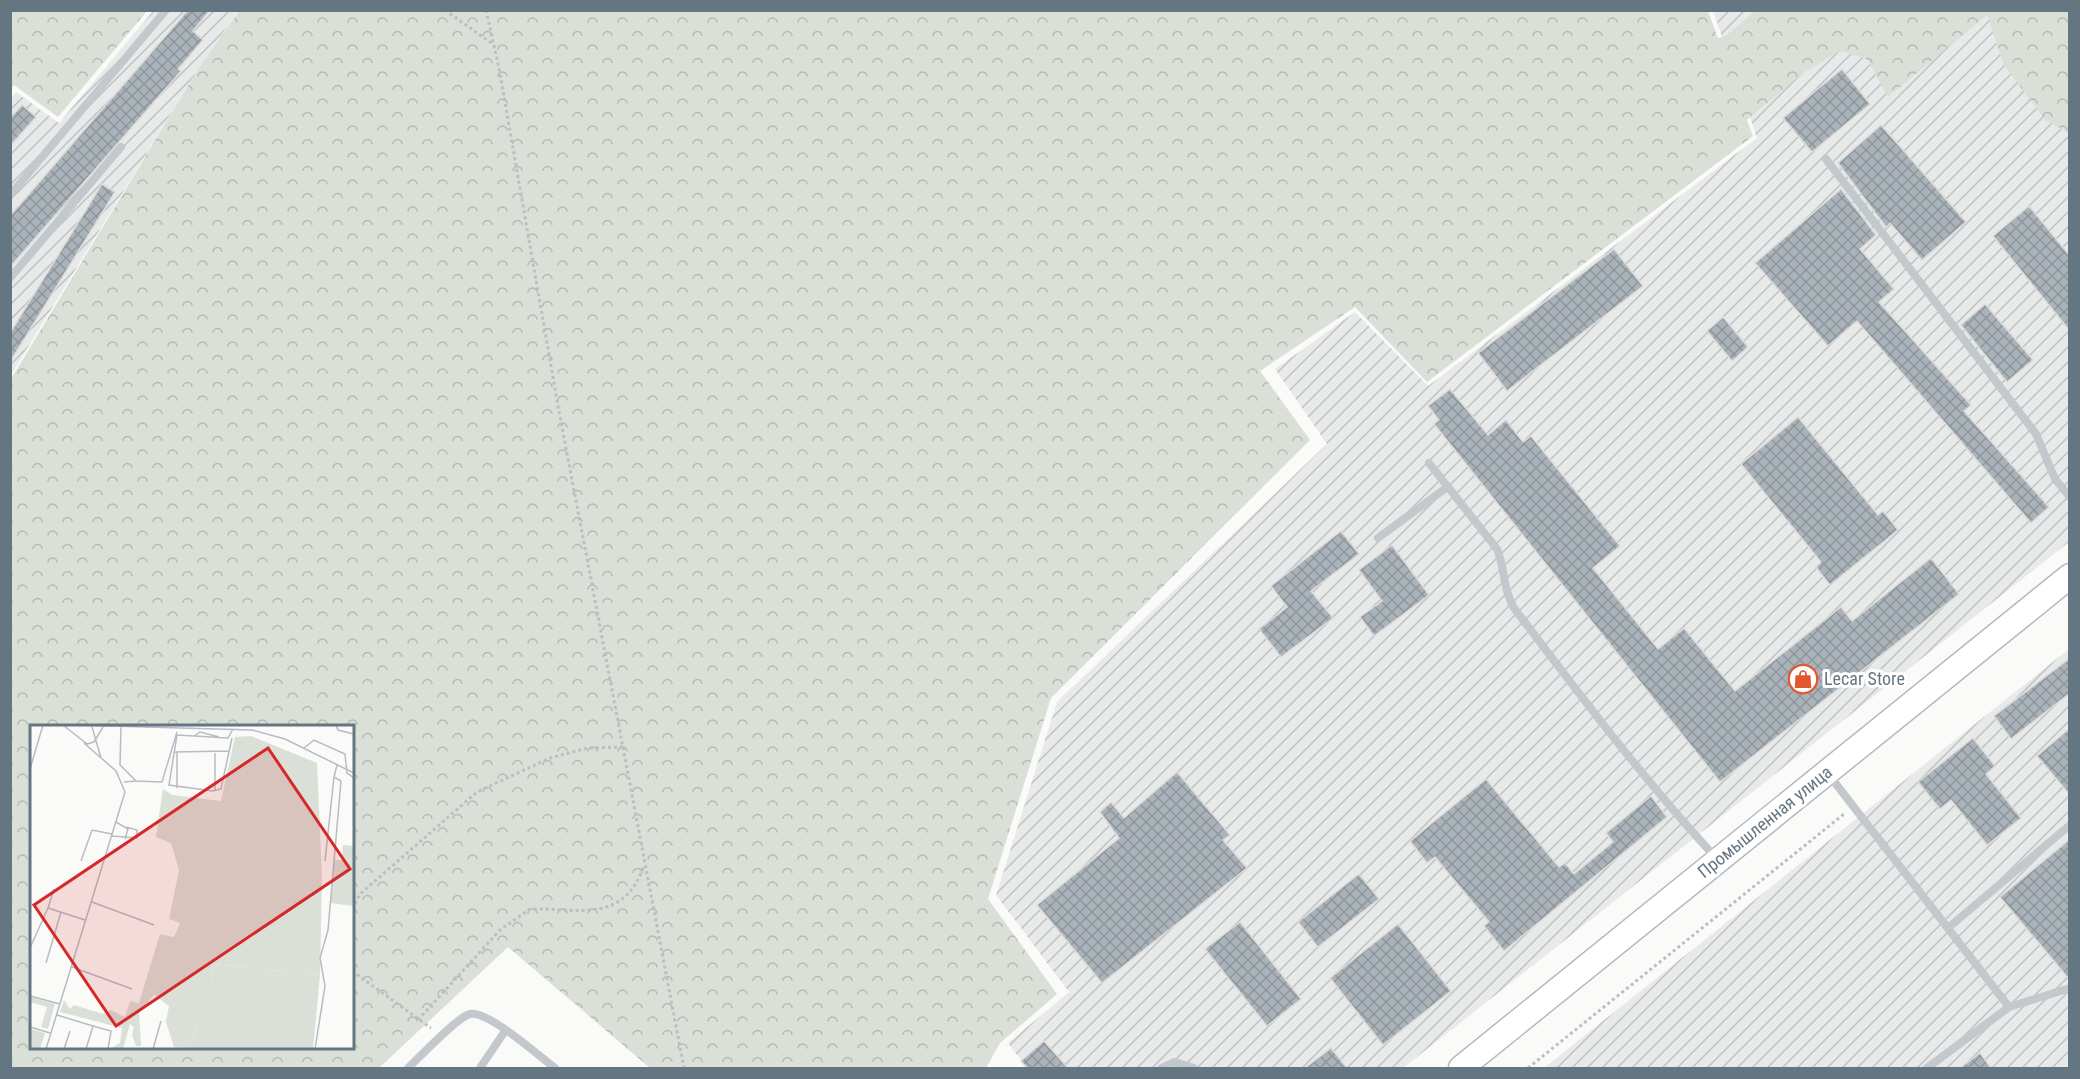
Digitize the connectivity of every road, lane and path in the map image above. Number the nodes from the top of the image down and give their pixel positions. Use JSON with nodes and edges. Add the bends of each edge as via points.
{"nodes":[{"id":1,"x":166,"y":10,"type":"edge"},
{"id":2,"x":445,"y":10,"type":"edge"},
{"id":3,"x":486,"y":10,"type":"edge"},
{"id":4,"x":494,"y":45,"type":"junction"},
{"id":5,"x":121,"y":147,"type":"dead end"},
{"id":6,"x":1826,"y":159,"type":"dead end"},
{"id":7,"x":10,"y":195,"type":"edge"},
{"id":8,"x":10,"y":278,"type":"edge"},
{"id":9,"x":1429,"y":463,"type":"dead end"},
{"id":10,"x":1446,"y":488,"type":"junction"},
{"id":11,"x":2070,"y":497,"type":"edge"},
{"id":12,"x":1378,"y":538,"type":"dead end"},
{"id":13,"x":2070,"y":576,"type":"edge"},
{"id":14,"x":623,"y":747,"type":"junction"},
{"id":15,"x":1827,"y":772,"type":"junction"},
{"id":16,"x":1853,"y":807,"type":"junction"},
{"id":17,"x":2070,"y":825,"type":"edge"},
{"id":18,"x":1718,"y":860,"type":"junction"},
{"id":19,"x":645,"y":864,"type":"junction"},
{"id":20,"x":354,"y":905,"type":"edge"},
{"id":21,"x":1948,"y":928,"type":"junction"},
{"id":22,"x":354,"y":972,"type":"edge"},
{"id":23,"x":2070,"y":988,"type":"edge"},
{"id":24,"x":2009,"y":1007,"type":"junction"},
{"id":25,"x":418,"y":1020,"type":"junction"},
{"id":26,"x":505,"y":1031,"type":"junction"},
{"id":27,"x":442,"y":1036,"type":"junction"},
{"id":28,"x":408,"y":1068,"type":"edge"},
{"id":29,"x":480,"y":1068,"type":"edge"},
{"id":30,"x":555,"y":1068,"type":"edge"},
{"id":31,"x":684,"y":1068,"type":"edge"},
{"id":32,"x":1162,"y":1068,"type":"edge"},
{"id":33,"x":1194,"y":1068,"type":"edge"},
{"id":34,"x":1461,"y":1068,"type":"edge"},
{"id":35,"x":1528,"y":1068,"type":"edge"},
{"id":36,"x":1927,"y":1068,"type":"edge"}],
"edges":[{"from":1,"to":7,"type":"lane"},
{"from":2,"to":4,"type":"path"},
{"from":3,"to":4,"type":"path"},
{"from":4,"to":14,"type":"path"},
{"from":5,"to":8,"type":"lane"},
{"from":6,"to":11,"type":"lane","via":[[2036,434],[2055,479]]},
{"from":9,"to":10,"type":"lane"},
{"from":10,"to":12,"type":"lane"},
{"from":10,"to":18,"type":"lane","via":[[1497,549],[1514,608],[1611,735]]},
{"from":13,"to":15,"type":"main road","name":"Промышленная улица"},
{"from":14,"to":19,"type":"path"},
{"from":14,"to":20,"type":"path","via":[[588,748],[550,758],[477,792],[360,894]]},
{"from":15,"to":16,"type":"lane"},
{"from":15,"to":18,"type":"main road","name":"Промышленная улица"},
{"from":16,"to":21,"type":"lane"},
{"from":16,"to":35,"type":"path"},
{"from":17,"to":21,"type":"lane"},
{"from":18,"to":34,"type":"main road","name":"Промышленная улица"},
{"from":19,"to":25,"type":"path","via":[[637,881],[613,906],[602,911],[530,909],[501,930]]},
{"from":19,"to":31,"type":"path"},
{"from":21,"to":24,"type":"lane"},
{"from":22,"to":25,"type":"path"},
{"from":23,"to":24,"type":"lane"},
{"from":24,"to":36,"type":"lane"},
{"from":25,"to":27,"type":"path"},
{"from":26,"to":27,"type":"lane","via":[[481,1015],[470,1014]]},
{"from":26,"to":29,"type":"lane"},
{"from":26,"to":30,"type":"lane"},
{"from":27,"to":28,"type":"lane"},
{"from":32,"to":33,"type":"lane","via":[[1175,1062]]}]}
